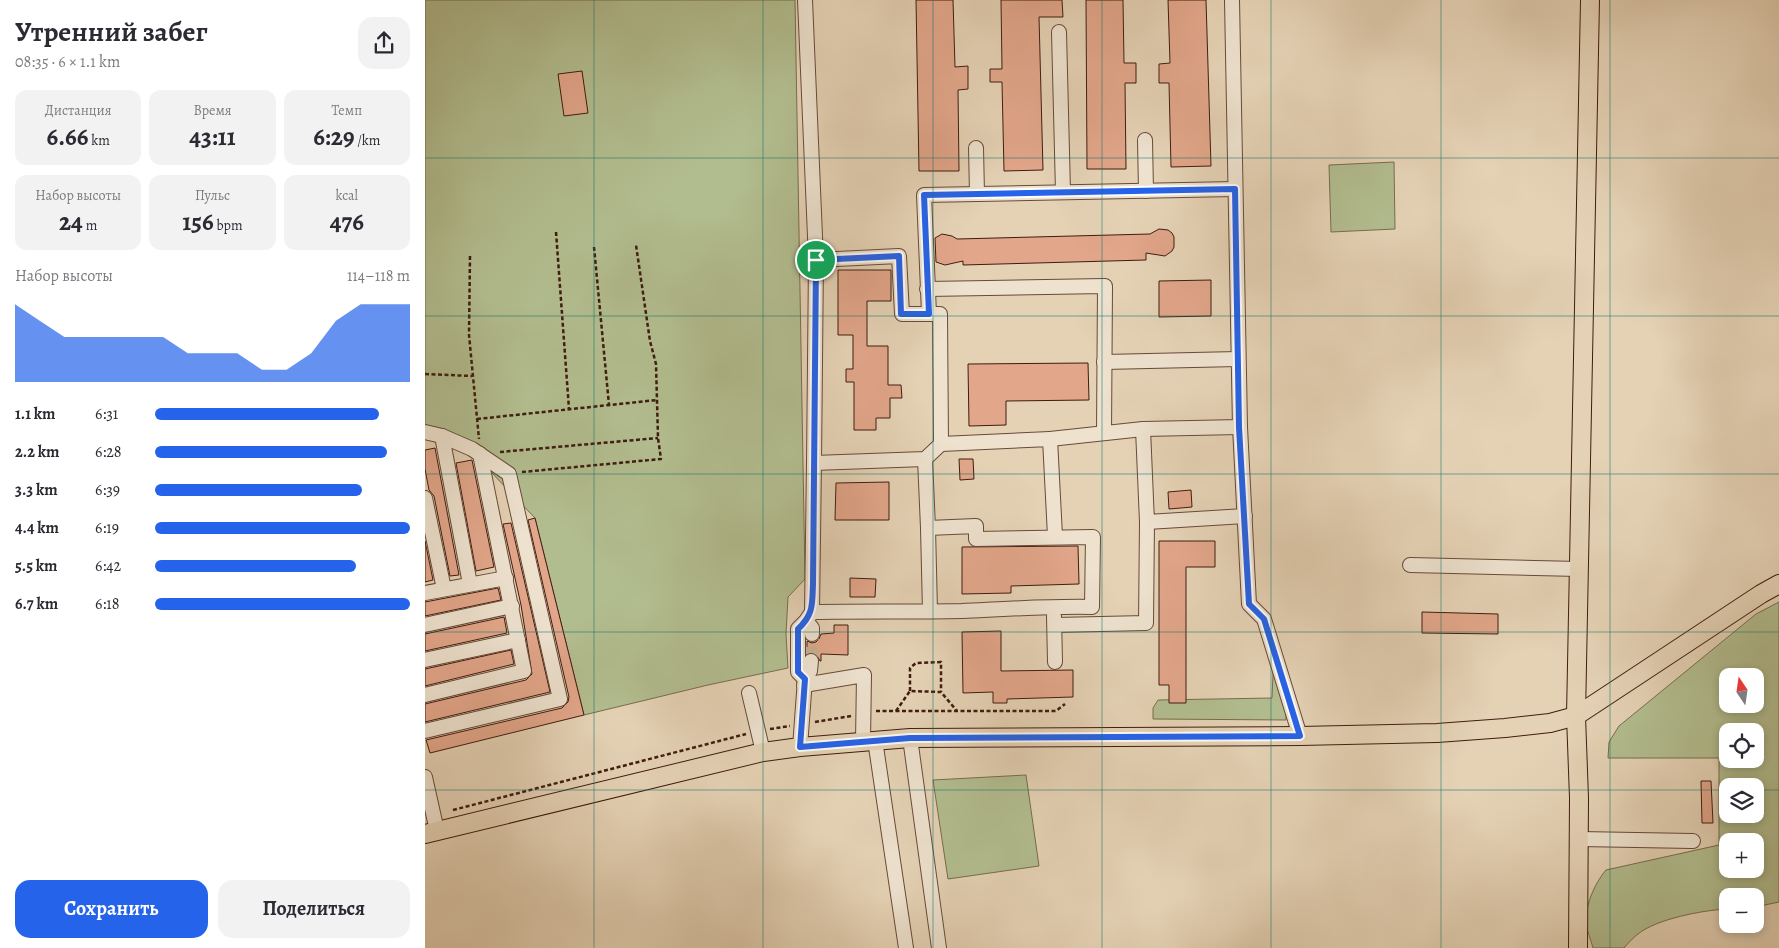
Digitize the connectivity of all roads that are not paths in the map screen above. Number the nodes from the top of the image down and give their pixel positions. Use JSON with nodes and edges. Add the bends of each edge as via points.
{"nodes":[{"id":1,"x":805,"y":0,"type":"edge"},
{"id":2,"x":1233,"y":0,"type":"edge"},
{"id":3,"x":1590,"y":0,"type":"edge"},
{"id":4,"x":1059,"y":32,"type":"dead end"},
{"id":5,"x":1145,"y":140,"type":"dead end"},
{"id":6,"x":977,"y":148,"type":"dead end"},
{"id":7,"x":1235,"y":189,"type":"junction"},
{"id":8,"x":1146,"y":191,"type":"junction"},
{"id":9,"x":1063,"y":192,"type":"junction"},
{"id":10,"x":977,"y":194,"type":"junction"},
{"id":11,"x":816,"y":260,"type":"junction"},
{"id":12,"x":927,"y":290,"type":"junction"},
{"id":13,"x":929,"y":314,"type":"junction"},
{"id":14,"x":1238,"y":359,"type":"junction"},
{"id":15,"x":1104,"y":362,"type":"junction"},
{"id":16,"x":1239,"y":427,"type":"junction"},
{"id":17,"x":1143,"y":428,"type":"junction"},
{"id":18,"x":425,"y":432,"type":"edge"},
{"id":19,"x":1104,"y":433,"type":"junction"},
{"id":20,"x":442,"y":436,"type":"junction"},
{"id":21,"x":1050,"y":439,"type":"junction"},
{"id":22,"x":941,"y":444,"type":"junction"},
{"id":23,"x":480,"y":454,"type":"junction"},
{"id":24,"x":925,"y":459,"type":"junction"},
{"id":25,"x":814,"y":463,"type":"junction"},
{"id":26,"x":425,"y":498,"type":"edge"},
{"id":27,"x":1245,"y":516,"type":"junction"},
{"id":28,"x":1147,"y":522,"type":"junction"},
{"id":29,"x":928,"y":528,"type":"junction"},
{"id":30,"x":1055,"y":536,"type":"junction"},
{"id":31,"x":1410,"y":565,"type":"dead end"},
{"id":32,"x":1579,"y":569,"type":"junction"},
{"id":33,"x":506,"y":578,"type":"junction"},
{"id":34,"x":470,"y":584,"type":"junction"},
{"id":35,"x":1779,"y":584,"type":"edge"},
{"id":36,"x":444,"y":589,"type":"junction"},
{"id":37,"x":425,"y":593,"type":"edge"},
{"id":38,"x":512,"y":606,"type":"junction"},
{"id":39,"x":1054,"y":606,"type":"junction"},
{"id":40,"x":930,"y":611,"type":"junction"},
{"id":41,"x":810,"y":622,"type":"junction"},
{"id":42,"x":425,"y":625,"type":"edge"},
{"id":43,"x":1055,"y":625,"type":"junction"},
{"id":44,"x":518,"y":640,"type":"junction"},
{"id":45,"x":425,"y":660,"type":"edge"},
{"id":46,"x":811,"y":661,"type":"tunnel mouth"},
{"id":47,"x":1055,"y":662,"type":"dead end"},
{"id":48,"x":804,"y":682,"type":"junction"},
{"id":49,"x":749,"y":692,"type":"dead end"},
{"id":50,"x":425,"y":695,"type":"edge"},
{"id":51,"x":1576,"y":716,"type":"junction"},
{"id":52,"x":425,"y":731,"type":"edge"},
{"id":53,"x":1300,"y":736,"type":"junction"},
{"id":54,"x":910,"y":738,"type":"junction"},
{"id":55,"x":869,"y":741,"type":"junction"},
{"id":56,"x":800,"y":747,"type":"junction"},
{"id":57,"x":763,"y":752,"type":"junction"},
{"id":58,"x":425,"y":777,"type":"edge"},
{"id":59,"x":432,"y":827,"type":"edge"},
{"id":60,"x":1579,"y":839,"type":"junction"},
{"id":61,"x":1693,"y":841,"type":"dead end"},
{"id":62,"x":906,"y":948,"type":"edge"},
{"id":63,"x":939,"y":948,"type":"edge"},
{"id":64,"x":1578,"y":948,"type":"edge"}],
"edges":[{"from":1,"to":11,"type":"street"},
{"from":2,"to":7,"type":"street"},
{"from":3,"to":32,"type":"main road"},
{"from":4,"to":9,"type":"street"},
{"from":5,"to":8,"type":"street"},
{"from":6,"to":10,"type":"street"},
{"from":7,"to":8,"type":"street"},
{"from":7,"to":14,"type":"street"},
{"from":8,"to":9,"type":"street"},
{"from":9,"to":10,"type":"street"},
{"from":10,"to":12,"type":"street","via":[[924,195]]},
{"from":11,"to":13,"type":"street","via":[[899,256],[901,314]]},
{"from":11,"to":25,"type":"street"},
{"from":12,"to":13,"type":"street"},
{"from":12,"to":15,"type":"street","via":[[1105,286]]},
{"from":13,"to":22,"type":"street","via":[[940,314]]},
{"from":14,"to":15,"type":"street"},
{"from":14,"to":16,"type":"street"},
{"from":15,"to":19,"type":"street"},
{"from":16,"to":17,"type":"street"},
{"from":16,"to":27,"type":"street"},
{"from":17,"to":19,"type":"street"},
{"from":17,"to":28,"type":"street"},
{"from":18,"to":20,"type":"street"},
{"from":19,"to":21,"type":"street"},
{"from":20,"to":23,"type":"street"},
{"from":20,"to":34,"type":"street"},
{"from":21,"to":22,"type":"street"},
{"from":21,"to":30,"type":"street"},
{"from":22,"to":24,"type":"street"},
{"from":23,"to":33,"type":"street"},
{"from":23,"to":52,"type":"street","via":[[509,474],[560,699]]},
{"from":24,"to":25,"type":"street"},
{"from":24,"to":29,"type":"street"},
{"from":25,"to":41,"type":"street"},
{"from":26,"to":36,"type":"street"},
{"from":27,"to":28,"type":"street"},
{"from":27,"to":53,"type":"street","via":[[1249,604],[1264,619]]},
{"from":28,"to":43,"type":"street","via":[[1146,623]]},
{"from":29,"to":30,"type":"street","via":[[976,526],[977,539]]},
{"from":29,"to":40,"type":"street"},
{"from":30,"to":39,"type":"street","via":[[1093,536],[1092,607]]},
{"from":31,"to":32,"type":"street"},
{"from":32,"to":51,"type":"main road"},
{"from":33,"to":34,"type":"street"},
{"from":33,"to":38,"type":"street"},
{"from":34,"to":36,"type":"street"},
{"from":35,"to":51,"type":"main road"},
{"from":36,"to":37,"type":"street"},
{"from":38,"to":42,"type":"street"},
{"from":38,"to":44,"type":"street"},
{"from":39,"to":40,"type":"street"},
{"from":39,"to":43,"type":"street"},
{"from":40,"to":41,"type":"street"},
{"from":41,"to":48,"type":"street","via":[[798,629],[798,672]]},
{"from":43,"to":47,"type":"street"},
{"from":44,"to":45,"type":"street"},
{"from":44,"to":50,"type":"street","via":[[524,671]]},
{"from":46,"to":48,"type":"street","via":[[811,671]]},
{"from":48,"to":55,"type":"street","via":[[864,675],[864,715]]},
{"from":48,"to":56,"type":"street"},
{"from":49,"to":57,"type":"street"},
{"from":51,"to":53,"type":"main road","via":[[1550,723],[1486,730]]},
{"from":51,"to":60,"type":"main road"},
{"from":53,"to":54,"type":"main road"},
{"from":54,"to":55,"type":"main road"},
{"from":54,"to":63,"type":"street"},
{"from":55,"to":56,"type":"main road"},
{"from":55,"to":62,"type":"street"},
{"from":56,"to":57,"type":"main road"},
{"from":57,"to":59,"type":"main road"},
{"from":58,"to":59,"type":"street"},
{"from":60,"to":61,"type":"street"},
{"from":60,"to":64,"type":"main road"}]}
